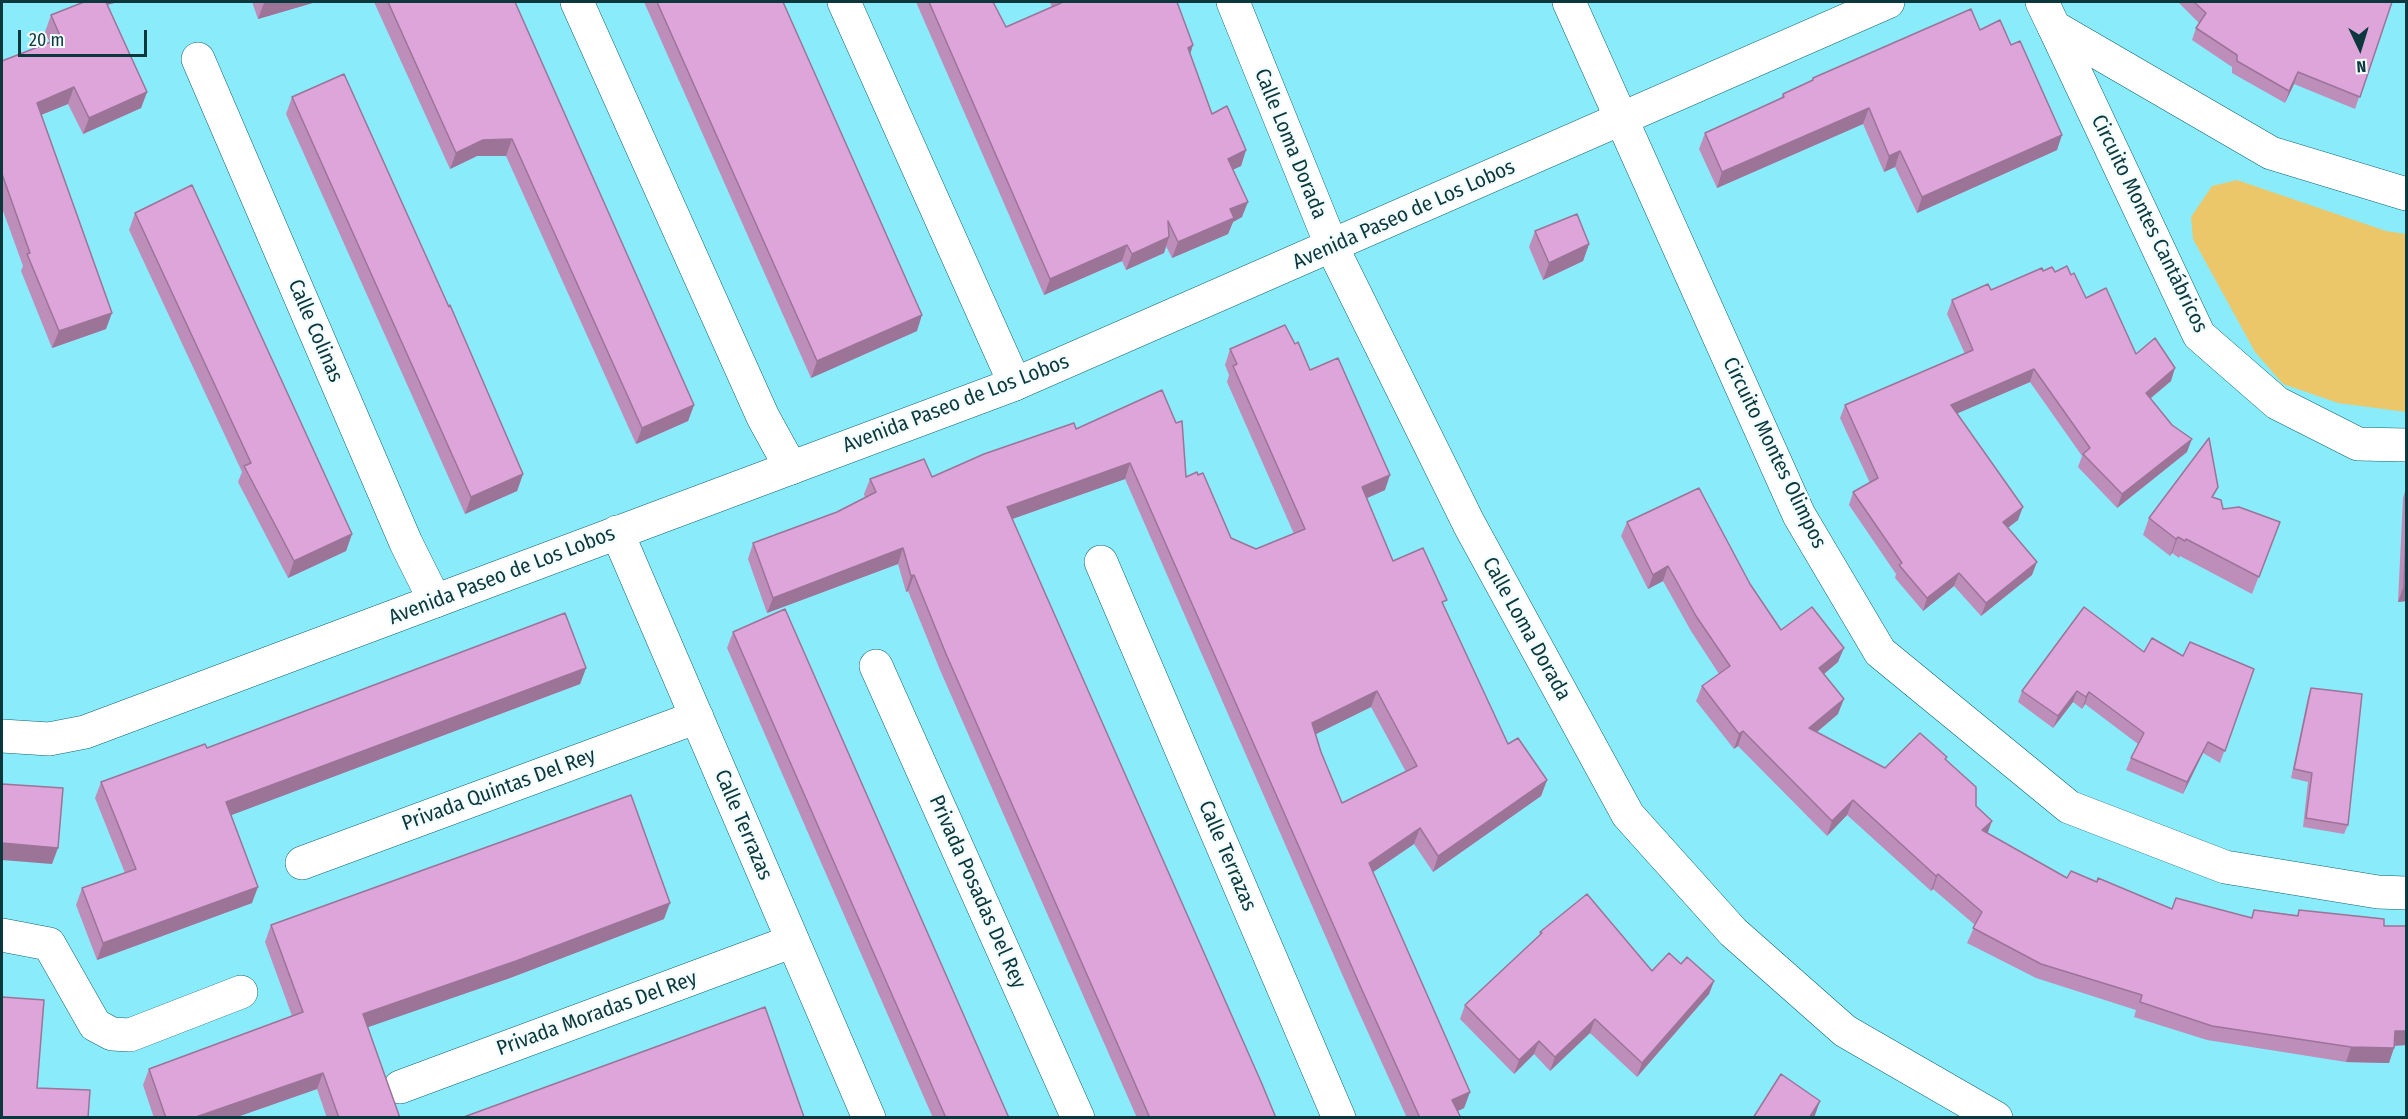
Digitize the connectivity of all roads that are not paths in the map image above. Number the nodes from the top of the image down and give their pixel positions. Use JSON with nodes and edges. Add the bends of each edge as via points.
{"nodes":[{"id":1,"x":577,"y":2,"type":"edge"},
{"id":2,"x":844,"y":2,"type":"edge"},
{"id":3,"x":1233,"y":2,"type":"edge"},
{"id":4,"x":1569,"y":2,"type":"edge"},
{"id":5,"x":1888,"y":2,"type":"edge"},
{"id":6,"x":2048,"y":14,"type":"edge"},
{"id":7,"x":198,"y":59,"type":"dead end"},
{"id":8,"x":1621,"y":118,"type":"junction"},
{"id":9,"x":2406,"y":194,"type":"edge"},
{"id":10,"x":1332,"y":247,"type":"junction"},
{"id":11,"x":1016,"y":384,"type":"junction"},
{"id":12,"x":2406,"y":446,"type":"edge"},
{"id":13,"x":791,"y":468,"type":"junction"},
{"id":14,"x":617,"y":532,"type":"junction"},
{"id":15,"x":1101,"y":562,"type":"dead end"},
{"id":16,"x":435,"y":601,"type":"junction"},
{"id":17,"x":876,"y":666,"type":"dead end"},
{"id":18,"x":697,"y":717,"type":"junction"},
{"id":19,"x":2,"y":736,"type":"edge"},
{"id":20,"x":302,"y":863,"type":"dead end"},
{"id":21,"x":2406,"y":893,"type":"edge"},
{"id":22,"x":2,"y":935,"type":"edge"},
{"id":23,"x":793,"y":941,"type":"junction"},
{"id":24,"x":241,"y":992,"type":"dead end"},
{"id":25,"x":400,"y":1087,"type":"dead end"},
{"id":26,"x":869,"y":1118,"type":"edge"},
{"id":27,"x":1078,"y":1118,"type":"edge"},
{"id":28,"x":1339,"y":1118,"type":"edge"},
{"id":29,"x":1996,"y":1118,"type":"edge"}],
"edges":[{"from":1,"to":13,"type":"street","via":[[763,417]]},
{"from":2,"to":11,"type":"street"},
{"from":3,"to":10,"type":"street","name":"Calle Loma Dorada"},
{"from":4,"to":8,"type":"street","name":"Circuito Montes Olimpos"},
{"from":5,"to":8,"type":"street","name":"Avenida Paseo de Los Lobos"},
{"from":6,"to":9,"type":"street","name":"Circuito Montes Cantábricos","via":[[2271,153]]},
{"from":6,"to":12,"type":"street","name":"Circuito Montes Cantábricos","via":[[2199,335],[2277,404],[2358,444]]},
{"from":7,"to":16,"type":"street","name":"Calle Colinas","via":[[406,543]]},
{"from":8,"to":10,"type":"street","name":"Avenida Paseo de Los Lobos"},
{"from":8,"to":21,"type":"street","name":"Circuito Montes Olimpos","via":[[1799,515],[1880,652],[2069,807],[2225,867]]},
{"from":10,"to":11,"type":"street","name":"Avenida Paseo de Los Lobos"},
{"from":10,"to":29,"type":"street","name":"Calle Loma Dorada","via":[[1469,524],[1628,814],[1733,932],[1845,1031]]},
{"from":11,"to":13,"type":"street","name":"Avenida Paseo de Los Lobos"},
{"from":13,"to":14,"type":"street","name":"Avenida Paseo de Los Lobos"},
{"from":14,"to":16,"type":"street","name":"Avenida Paseo de Los Lobos"},
{"from":14,"to":18,"type":"street","name":"Calle Terrazas"},
{"from":15,"to":28,"type":"street","name":"Calle Terrazas"},
{"from":16,"to":19,"type":"street","name":"Avenida Paseo de Los Lobos","via":[[85,732],[49,739]]},
{"from":17,"to":27,"type":"street","name":"Privada Posadas Del Rey"},
{"from":18,"to":20,"type":"street","name":"Privada Quintas Del Rey"},
{"from":18,"to":23,"type":"street","name":"Calle Terrazas"},
{"from":22,"to":24,"type":"street","via":[[49,944],[95,1025],[112,1034],[130,1035]]},
{"from":23,"to":25,"type":"street","name":"Privada Moradas Del Rey"},
{"from":23,"to":26,"type":"street","name":"Calle Terrazas"}]}
